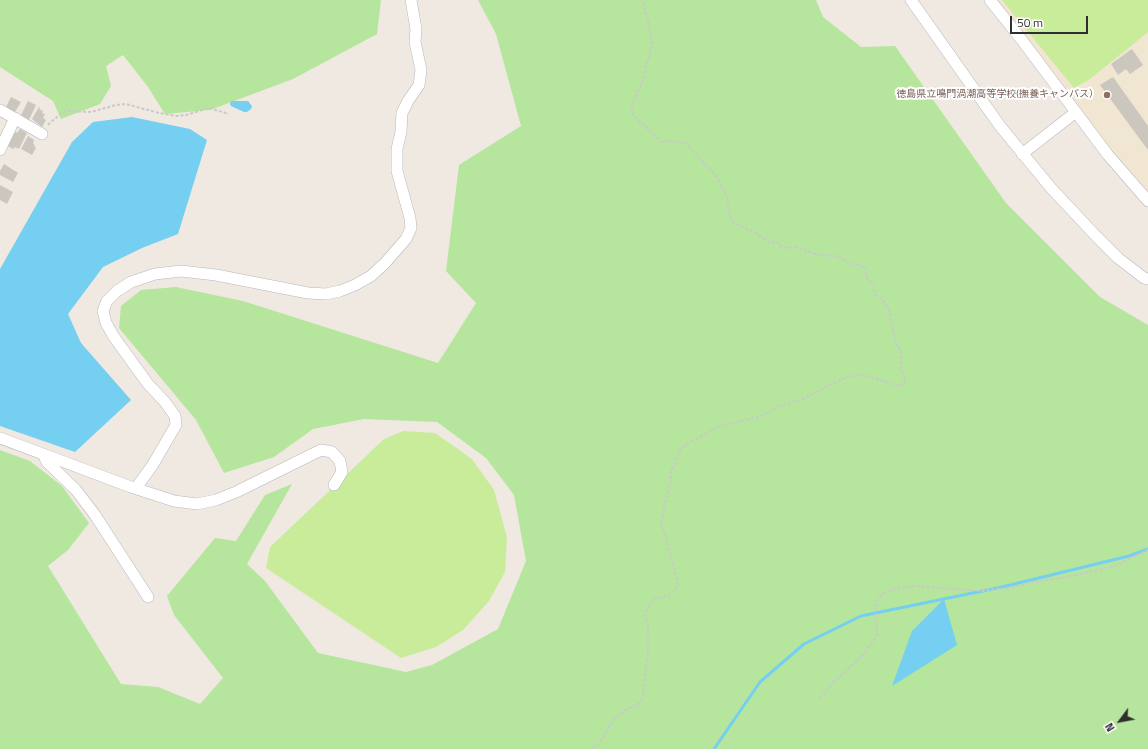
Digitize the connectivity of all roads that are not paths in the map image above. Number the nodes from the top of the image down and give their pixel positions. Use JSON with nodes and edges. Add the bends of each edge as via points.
{"nodes":[{"id":1,"x":410,"y":0,"type":"edge"},
{"id":2,"x":990,"y":0,"type":"edge"},
{"id":3,"x":914,"y":1,"type":"edge"},
{"id":4,"x":0,"y":110,"type":"edge"},
{"id":5,"x":1076,"y":112,"type":"junction"},
{"id":6,"x":15,"y":118,"type":"junction"},
{"id":7,"x":42,"y":134,"type":"road end"},
{"id":8,"x":0,"y":150,"type":"edge"},
{"id":9,"x":1022,"y":154,"type":"junction"},
{"id":10,"x":1148,"y":201,"type":"edge"},
{"id":11,"x":1148,"y":280,"type":"edge"},
{"id":12,"x":0,"y":438,"type":"edge"},
{"id":13,"x":43,"y":454,"type":"junction"},
{"id":14,"x":334,"y":485,"type":"dead end"},
{"id":15,"x":136,"y":488,"type":"junction"},
{"id":16,"x":148,"y":597,"type":"dead end"}],
"edges":[{"from":1,"to":15,"type":"street","via":[[421,70],[419,85],[402,114],[397,171],[411,228],[406,239],[385,263],[371,276],[355,285],[326,294],[181,271],[155,274],[131,282],[117,291],[107,302],[103,311],[114,338],[175,416],[176,425]]},
{"from":2,"to":5,"type":"street"},
{"from":3,"to":9,"type":"street"},
{"from":4,"to":6,"type":"street"},
{"from":5,"to":9,"type":"street"},
{"from":5,"to":10,"type":"street","via":[[1108,156]]},
{"from":6,"to":7,"type":"street"},
{"from":6,"to":8,"type":"street"},
{"from":9,"to":11,"type":"street","via":[[1118,258]]},
{"from":12,"to":13,"type":"street"},
{"from":13,"to":15,"type":"street"},
{"from":13,"to":16,"type":"street","via":[[95,515]]},
{"from":14,"to":15,"type":"street","via":[[342,472],[340,461],[332,452],[321,450],[236,492],[197,504],[174,501]]}]}
